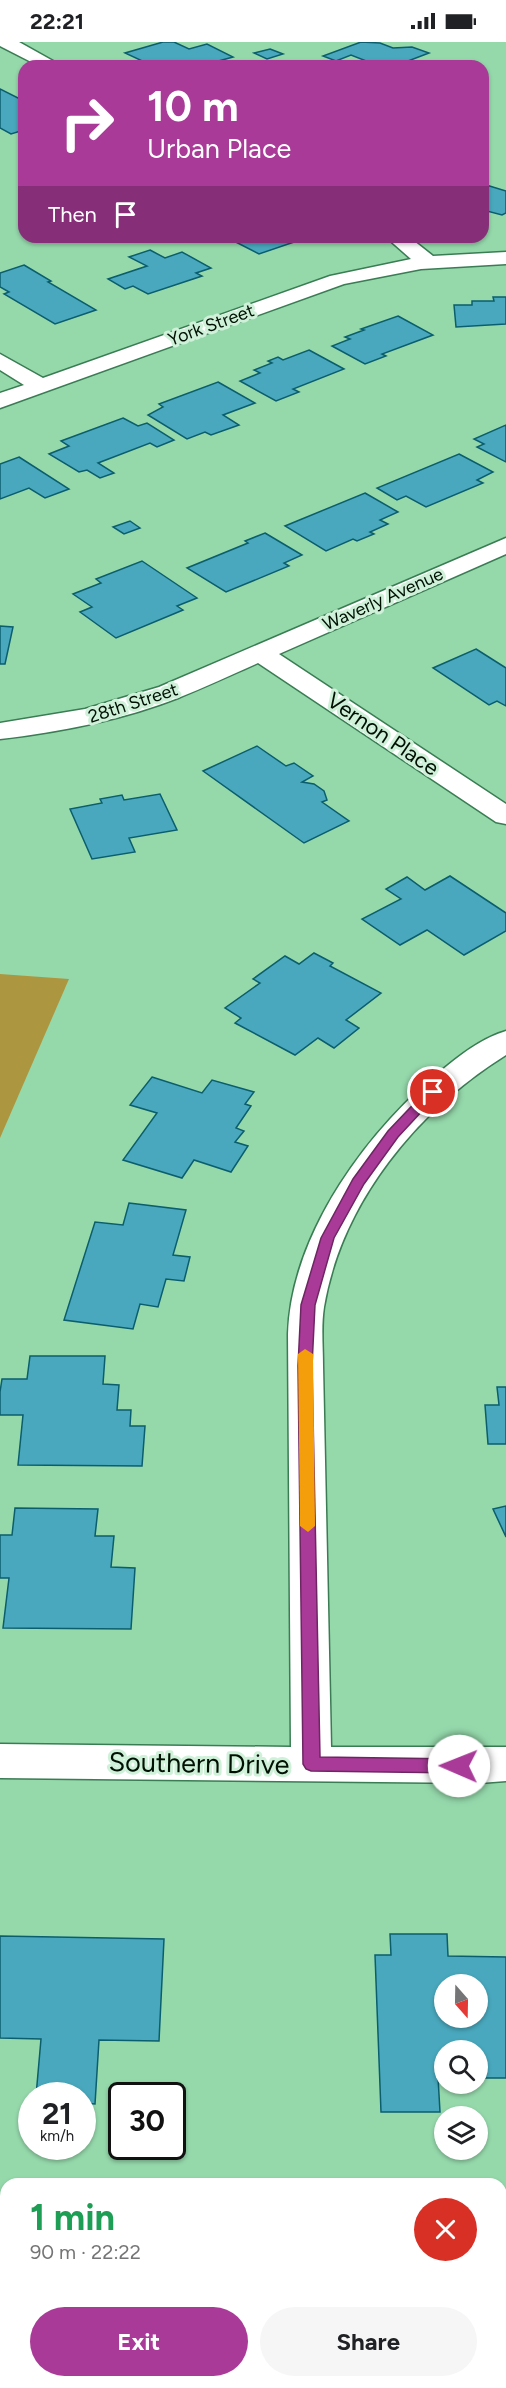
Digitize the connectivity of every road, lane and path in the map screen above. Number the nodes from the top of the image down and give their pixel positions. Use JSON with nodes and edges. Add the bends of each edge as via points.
{"nodes":[{"id":1,"x":4,"y":42,"type":"edge"},
{"id":2,"x":41,"y":60,"type":"edge"},
{"id":3,"x":404,"y":243,"type":"edge"},
{"id":4,"x":506,"y":258,"type":"edge"},
{"id":5,"x":426,"y":261,"type":"junction"},
{"id":6,"x":0,"y":361,"type":"edge"},
{"id":7,"x":41,"y":386,"type":"junction"},
{"id":8,"x":0,"y":401,"type":"edge"},
{"id":9,"x":506,"y":545,"type":"edge"},
{"id":10,"x":260,"y":653,"type":"junction"},
{"id":11,"x":0,"y":731,"type":"edge"},
{"id":12,"x":506,"y":816,"type":"edge"},
{"id":13,"x":506,"y":1041,"type":"edge"},
{"id":14,"x":0,"y":1761,"type":"edge"},
{"id":15,"x":311,"y":1764,"type":"junction"},
{"id":16,"x":506,"y":1764,"type":"edge"}],
"edges":[{"from":1,"to":2,"type":"main road"},
{"from":3,"to":5,"type":"main road"},
{"from":4,"to":5,"type":"main road","name":"York Street"},
{"from":5,"to":7,"type":"main road","name":"York Street","via":[[337,280]]},
{"from":6,"to":7,"type":"main road"},
{"from":7,"to":8,"type":"main road","name":"York Street"},
{"from":9,"to":10,"type":"main road","name":"Waverly Avenue"},
{"from":10,"to":11,"type":"main road","name":"28th Street","via":[[112,713]]},
{"from":10,"to":12,"type":"main road","name":"Vernon Place"},
{"from":13,"to":15,"type":"main road","via":[[480,1055],[433,1092],[393,1134],[358,1182],[328,1238],[308,1305],[305,1366]]},
{"from":14,"to":15,"type":"main road","name":"Southern Drive"},
{"from":15,"to":16,"type":"main road","name":"Southern Drive"}]}
